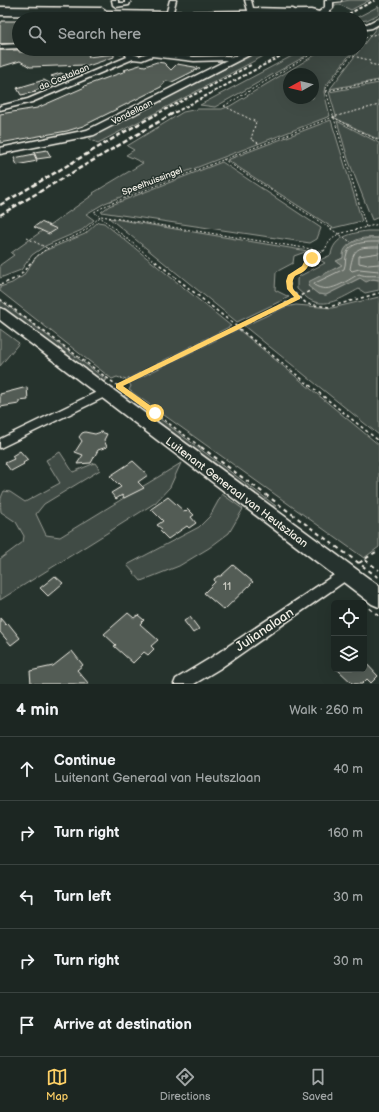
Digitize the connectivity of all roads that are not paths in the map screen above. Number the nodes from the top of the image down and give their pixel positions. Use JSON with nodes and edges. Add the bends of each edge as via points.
{"nodes":[{"id":1,"x":60,"y":0,"type":"edge"},
{"id":2,"x":115,"y":0,"type":"edge"},
{"id":3,"x":128,"y":0,"type":"edge"},
{"id":4,"x":173,"y":0,"type":"edge"},
{"id":5,"x":248,"y":0,"type":"edge"},
{"id":6,"x":330,"y":0,"type":"edge"},
{"id":7,"x":340,"y":0,"type":"edge"},
{"id":8,"x":0,"y":9,"type":"edge"},
{"id":9,"x":102,"y":10,"type":"dead end"},
{"id":10,"x":121,"y":10,"type":"junction"},
{"id":11,"x":56,"y":11,"type":"junction"},
{"id":12,"x":0,"y":12,"type":"edge"},
{"id":13,"x":134,"y":12,"type":"edge"},
{"id":14,"x":169,"y":12,"type":"edge"},
{"id":15,"x":253,"y":12,"type":"edge"},
{"id":16,"x":325,"y":12,"type":"edge"},
{"id":17,"x":379,"y":21,"type":"edge"},
{"id":18,"x":367,"y":25,"type":"edge"},
{"id":19,"x":12,"y":46,"type":"edge"},
{"id":20,"x":0,"y":47,"type":"edge"},
{"id":21,"x":125,"y":56,"type":"edge"},
{"id":22,"x":179,"y":56,"type":"edge"},
{"id":23,"x":236,"y":56,"type":"edge"},
{"id":24,"x":224,"y":60,"type":"junction"},
{"id":25,"x":0,"y":108,"type":"edge"},
{"id":26,"x":0,"y":151,"type":"edge"},
{"id":27,"x":0,"y":313,"type":"edge"},
{"id":28,"x":112,"y":389,"type":"junction"},
{"id":29,"x":0,"y":444,"type":"edge"},
{"id":30,"x":353,"y":568,"type":"junction"},
{"id":31,"x":379,"y":598,"type":"edge"},
{"id":32,"x":181,"y":684,"type":"edge"}],
"edges":[{"from":1,"to":11,"type":"street"},
{"from":2,"to":10,"type":"street"},
{"from":3,"to":10,"type":"street"},
{"from":4,"to":14,"type":"street"},
{"from":5,"to":15,"type":"street"},
{"from":6,"to":7,"type":"lane"},
{"from":6,"to":16,"type":"main road","via":[[329,8]]},
{"from":8,"to":11,"type":"street"},
{"from":9,"to":11,"type":"street"},
{"from":10,"to":11,"type":"main road"},
{"from":10,"to":13,"type":"main road"},
{"from":11,"to":12,"type":"main road"},
{"from":17,"to":18,"type":"main road","via":[[374,25]]},
{"from":19,"to":20,"type":"street"},
{"from":21,"to":25,"type":"street","name":"da Costalaan","via":[[30,101]]},
{"from":22,"to":24,"type":"street"},
{"from":23,"to":24,"type":"main road","name":"Vondellaan"},
{"from":24,"to":26,"type":"main road","name":"Vondellaan","via":[[90,134]]},
{"from":27,"to":28,"type":"main road","name":"Luitenant Generaal van Heutszlaan"},
{"from":28,"to":29,"type":"street"},
{"from":28,"to":30,"type":"main road","name":"Luitenant Generaal van Heutszlaan"},
{"from":30,"to":31,"type":"main road","name":"Luitenant Generaal van Heutszlaan"},
{"from":30,"to":32,"type":"street","name":"Julianalaan"}]}
